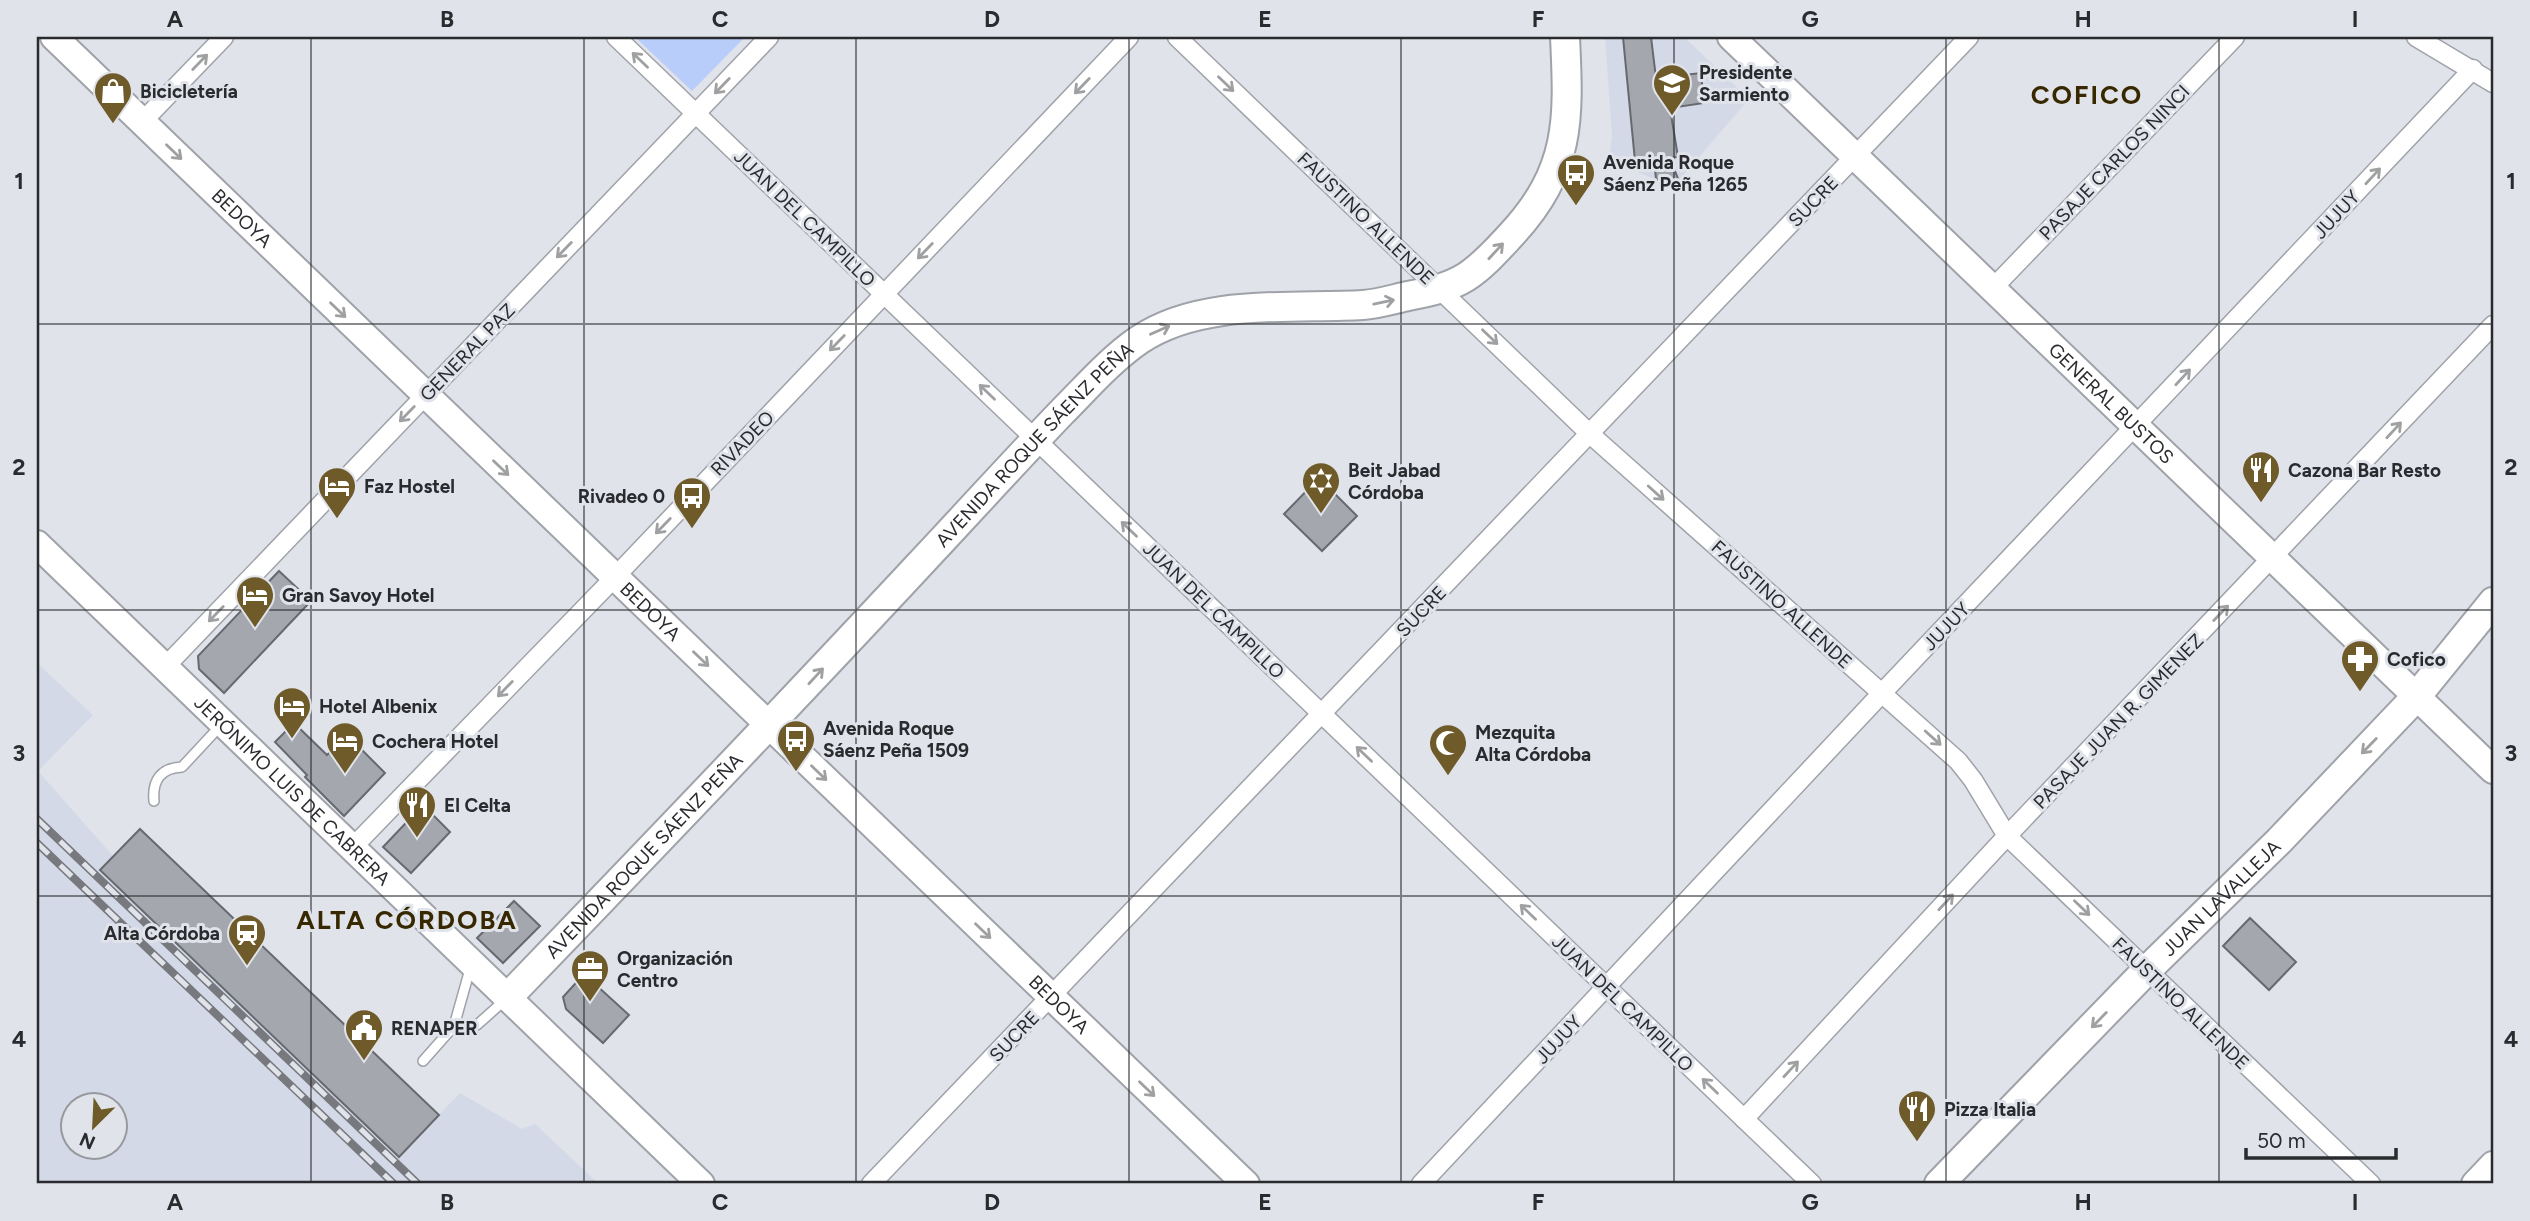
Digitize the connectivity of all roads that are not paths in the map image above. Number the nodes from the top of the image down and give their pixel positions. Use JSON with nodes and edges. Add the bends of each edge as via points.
{"nodes":[{"id":1,"x":54,"y":37,"type":"edge"},
{"id":2,"x":225,"y":37,"type":"edge"},
{"id":3,"x":616,"y":37,"type":"edge"},
{"id":4,"x":769,"y":37,"type":"edge"},
{"id":5,"x":1129,"y":37,"type":"edge"},
{"id":6,"x":1177,"y":37,"type":"edge"},
{"id":7,"x":1565,"y":37,"type":"edge"},
{"id":8,"x":1731,"y":37,"type":"edge"},
{"id":9,"x":1969,"y":37,"type":"edge"},
{"id":10,"x":2235,"y":37,"type":"edge"},
{"id":11,"x":2416,"y":37,"type":"edge"},
{"id":12,"x":2473,"y":69,"type":"junction"},
{"id":13,"x":2493,"y":83,"type":"edge"},
{"id":14,"x":696,"y":113,"type":"junction"},
{"id":15,"x":142,"y":122,"type":"junction"},
{"id":16,"x":1856,"y":156,"type":"junction"},
{"id":17,"x":1993,"y":288,"type":"junction"},
{"id":18,"x":1441,"y":290,"type":"junction"},
{"id":19,"x":884,"y":294,"type":"junction"},
{"id":20,"x":2493,"y":325,"type":"edge"},
{"id":21,"x":426,"y":395,"type":"junction"},
{"id":22,"x":2136,"y":426,"type":"junction"},
{"id":23,"x":1590,"y":434,"type":"junction"},
{"id":24,"x":1036,"y":439,"type":"junction"},
{"id":25,"x":37,"y":544,"type":"edge"},
{"id":26,"x":2273,"y":558,"type":"junction"},
{"id":27,"x":615,"y":577,"type":"junction"},
{"id":28,"x":2493,"y":602,"type":"edge"},
{"id":29,"x":165,"y":667,"type":"junction"},
{"id":30,"x":1882,"y":693,"type":"junction"},
{"id":31,"x":2416,"y":697,"type":"junction"},
{"id":32,"x":1322,"y":714,"type":"junction"},
{"id":33,"x":223,"y":723,"type":"junction"},
{"id":34,"x":770,"y":726,"type":"junction"},
{"id":35,"x":2493,"y":770,"type":"edge"},
{"id":36,"x":154,"y":801,"type":"dead end"},
{"id":37,"x":2007,"y":836,"type":"junction"},
{"id":38,"x":353,"y":847,"type":"junction"},
{"id":39,"x":472,"y":963,"type":"junction"},
{"id":40,"x":2146,"y":971,"type":"junction"},
{"id":41,"x":1607,"y":987,"type":"junction"},
{"id":42,"x":508,"y":997,"type":"junction"},
{"id":43,"x":1052,"y":998,"type":"junction"},
{"id":44,"x":454,"y":1026,"type":"junction"},
{"id":45,"x":423,"y":1061,"type":"dead end"},
{"id":46,"x":1744,"y":1119,"type":"junction"},
{"id":47,"x":2493,"y":1165,"type":"edge"},
{"id":48,"x":701,"y":1184,"type":"edge"},
{"id":49,"x":871,"y":1184,"type":"edge"},
{"id":50,"x":1246,"y":1184,"type":"edge"},
{"id":51,"x":1421,"y":1184,"type":"edge"},
{"id":52,"x":1812,"y":1184,"type":"edge"},
{"id":53,"x":1939,"y":1184,"type":"edge"},
{"id":54,"x":2371,"y":1184,"type":"edge"},
{"id":55,"x":2475,"y":1184,"type":"edge"}],
"edges":[{"from":1,"to":15,"type":"main road","name":"BEDOYA"},
{"from":15,"to":2,"type":"street","one_way":true},
{"from":14,"to":3,"type":"street","name":"JUAN DEL CAMPILLO","one_way":true},
{"from":4,"to":14,"type":"street","name":"GENERAL PAZ","one_way":true},
{"from":5,"to":19,"type":"street","name":"RIVADEO","one_way":true},
{"from":6,"to":18,"type":"street","name":"FAUSTINO ALLENDE","one_way":true},
{"from":18,"to":7,"type":"main road","name":"AVENIDA ROQUE SÁENZ PEÑA","one_way":true,"via":[[1488,260],[1545,192],[1562,149],[1568,97]]},
{"from":8,"to":16,"type":"main road","name":"GENERAL BUSTOS"},
{"from":9,"to":16,"type":"street","name":"SUCRE"},
{"from":10,"to":17,"type":"street","name":"PASAJE CARLOS NINCI"},
{"from":11,"to":12,"type":"street"},
{"from":12,"to":13,"type":"street"},
{"from":22,"to":12,"type":"street","name":"JUJUY","one_way":true},
{"from":14,"to":19,"type":"street","name":"JUAN DEL CAMPILLO"},
{"from":14,"to":21,"type":"street","name":"GENERAL PAZ","one_way":true},
{"from":15,"to":21,"type":"main road","name":"BEDOYA","one_way":true},
{"from":16,"to":17,"type":"main road","name":"GENERAL BUSTOS"},
{"from":16,"to":23,"type":"street","name":"SUCRE"},
{"from":17,"to":22,"type":"main road","name":"GENERAL BUSTOS"},
{"from":18,"to":23,"type":"street","name":"FAUSTINO ALLENDE","one_way":true},
{"from":24,"to":18,"type":"main road","name":"AVENIDA ROQUE SÁENZ PEÑA","one_way":true,"via":[[1141,338],[1187,319],[1252,308],[1368,305]]},
{"from":24,"to":19,"type":"street","name":"JUAN DEL CAMPILLO","one_way":true},
{"from":19,"to":27,"type":"street","name":"RIVADEO","one_way":true},
{"from":26,"to":20,"type":"street","name":"PASAJE JUAN R. GIMENEZ","one_way":true},
{"from":21,"to":27,"type":"main road","name":"BEDOYA","one_way":true},
{"from":21,"to":29,"type":"street","name":"GENERAL PAZ","one_way":true},
{"from":22,"to":26,"type":"main road","name":"GENERAL BUSTOS"},
{"from":22,"to":30,"type":"street","name":"JUJUY"},
{"from":23,"to":30,"type":"street","name":"FAUSTINO ALLENDE","one_way":true},
{"from":23,"to":32,"type":"street","name":"SUCRE"},
{"from":32,"to":24,"type":"street","name":"JUAN DEL CAMPILLO","one_way":true},
{"from":34,"to":24,"type":"main road","name":"AVENIDA ROQUE SÁENZ PEÑA","one_way":true},
{"from":25,"to":29,"type":"main road","name":"JERÓNIMO LUIS DE CABRERA"},
{"from":26,"to":31,"type":"main road","name":"GENERAL BUSTOS"},
{"from":37,"to":26,"type":"street","name":"PASAJE JUAN R. GIMENEZ","one_way":true},
{"from":27,"to":34,"type":"main road","name":"BEDOYA","one_way":true},
{"from":27,"to":38,"type":"street","name":"RIVADEO","one_way":true},
{"from":28,"to":31,"type":"main road","name":"JUAN LAVALLEJA"},
{"from":29,"to":33,"type":"main road","name":"JERÓNIMO LUIS DE CABRERA"},
{"from":30,"to":37,"type":"street","name":"FAUSTINO ALLENDE","one_way":true,"via":[[1958,761]]},
{"from":30,"to":41,"type":"street","name":"JUJUY"},
{"from":31,"to":35,"type":"main road","name":"GENERAL BUSTOS"},
{"from":31,"to":40,"type":"main road","name":"JUAN LAVALLEJA","one_way":true},
{"from":41,"to":32,"type":"street","name":"JUAN DEL CAMPILLO","one_way":true},
{"from":32,"to":43,"type":"street","name":"SUCRE"},
{"from":33,"to":36,"type":"lane","via":[[182,767],[156,779]]},
{"from":33,"to":38,"type":"main road","name":"JERÓNIMO LUIS DE CABRERA"},
{"from":34,"to":42,"type":"main road","name":"AVENIDA ROQUE SÁENZ PEÑA"},
{"from":34,"to":43,"type":"main road","name":"BEDOYA","one_way":true},
{"from":37,"to":40,"type":"street","name":"FAUSTINO ALLENDE","one_way":true},
{"from":46,"to":37,"type":"street","name":"PASAJE JUAN R. GIMENEZ","one_way":true},
{"from":38,"to":39,"type":"main road","name":"JERÓNIMO LUIS DE CABRERA"},
{"from":39,"to":42,"type":"main road","name":"JERÓNIMO LUIS DE CABRERA"},
{"from":39,"to":44,"type":"lane"},
{"from":40,"to":53,"type":"main road","name":"JUAN LAVALLEJA","one_way":true},
{"from":40,"to":54,"type":"street","name":"FAUSTINO ALLENDE"},
{"from":46,"to":41,"type":"street","name":"JUAN DEL CAMPILLO","one_way":true},
{"from":41,"to":51,"type":"street","name":"JUJUY"},
{"from":42,"to":44,"type":"lane","via":[[477,1025]]},
{"from":42,"to":48,"type":"main road","name":"JERÓNIMO LUIS DE CABRERA"},
{"from":43,"to":49,"type":"street","name":"SUCRE"},
{"from":43,"to":50,"type":"main road","name":"BEDOYA","one_way":true},
{"from":44,"to":45,"type":"lane"},
{"from":46,"to":52,"type":"street","name":"JUAN DEL CAMPILLO"},
{"from":47,"to":55,"type":"main road"}]}
